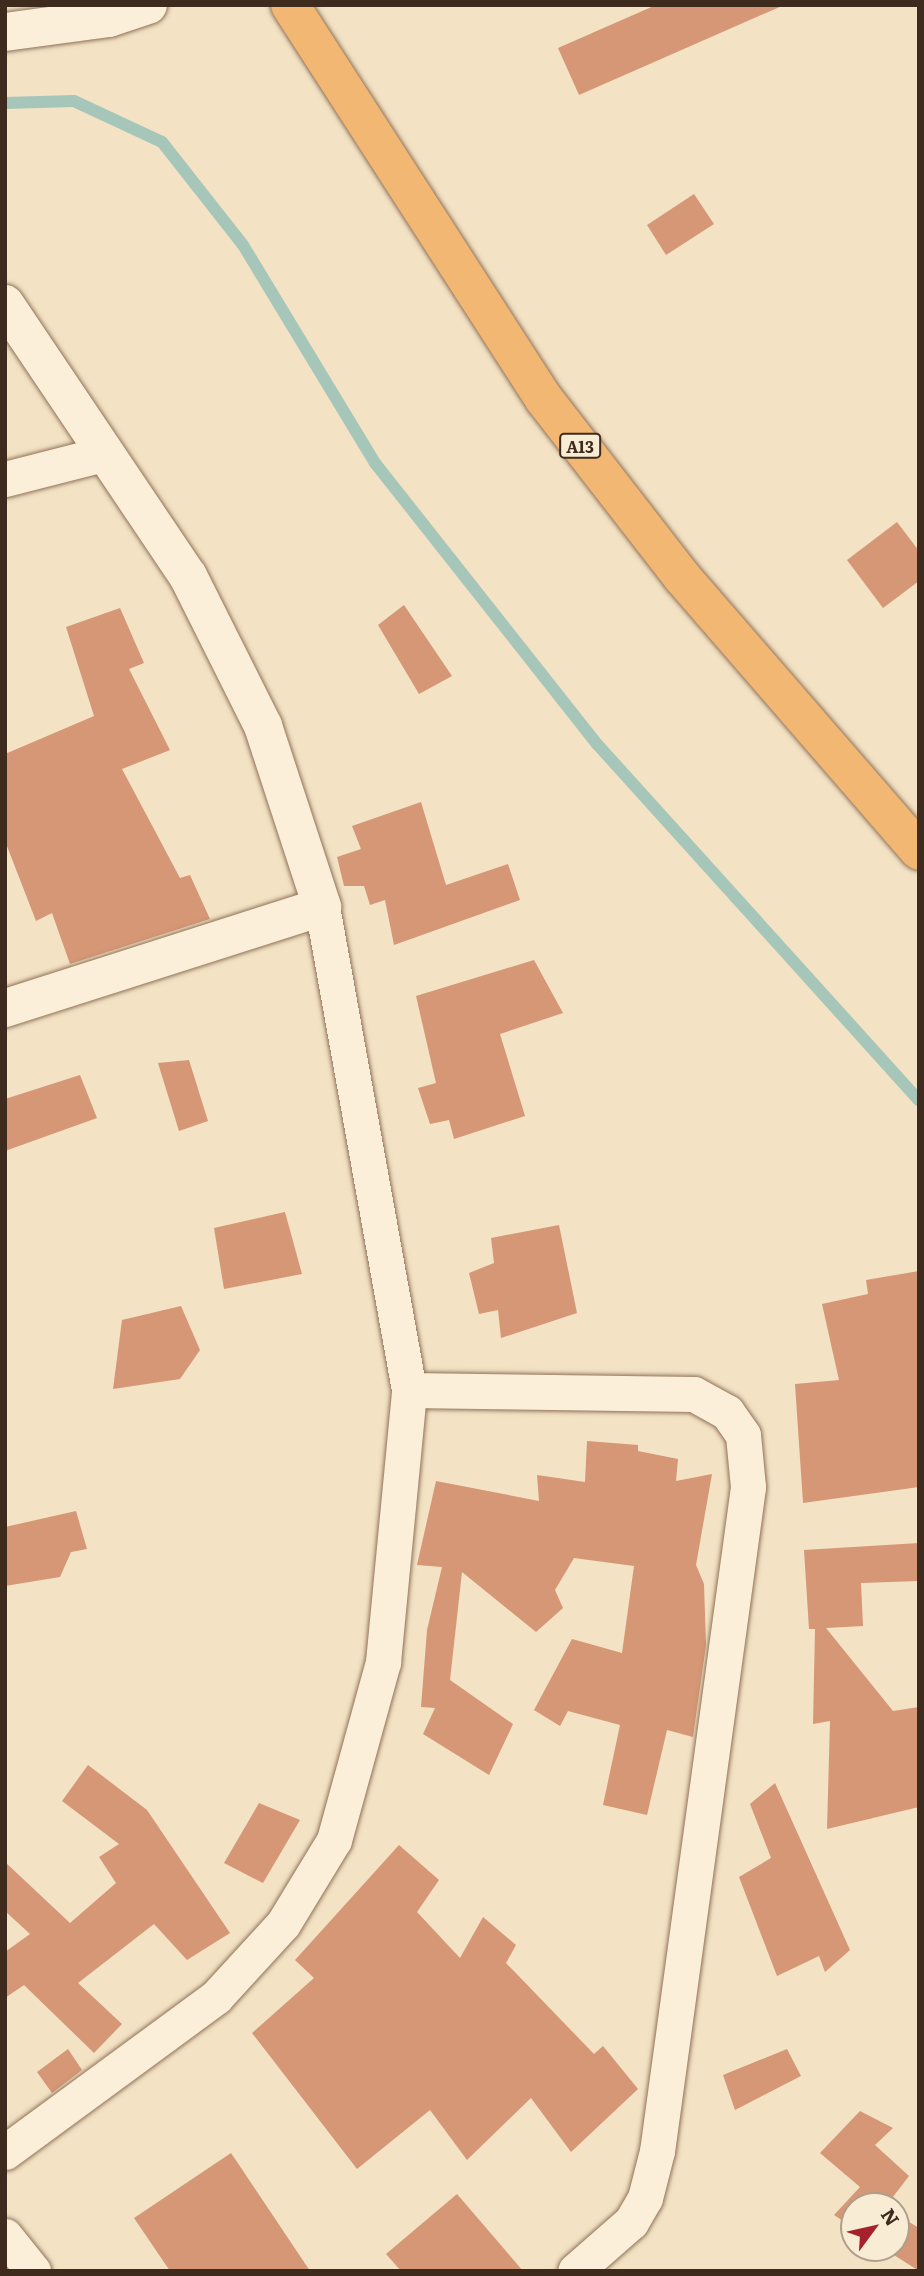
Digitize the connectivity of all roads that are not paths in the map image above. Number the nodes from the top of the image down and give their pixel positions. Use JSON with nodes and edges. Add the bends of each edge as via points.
{"nodes":[{"id":1,"x":148,"y":5,"type":"edge"},
{"id":2,"x":290,"y":5,"type":"edge"},
{"id":3,"x":5,"y":32,"type":"edge"},
{"id":4,"x":5,"y":304,"type":"edge"},
{"id":5,"x":103,"y":454,"type":"junction"},
{"id":6,"x":5,"y":479,"type":"edge"},
{"id":7,"x":919,"y":851,"type":"edge"},
{"id":8,"x":322,"y":907,"type":"junction"},
{"id":9,"x":5,"y":1008,"type":"edge"},
{"id":10,"x":410,"y":1390,"type":"junction"},
{"id":11,"x":5,"y":2152,"type":"edge"},
{"id":12,"x":5,"y":2236,"type":"edge"},
{"id":13,"x":33,"y":2271,"type":"edge"},
{"id":14,"x":575,"y":2271,"type":"edge"}],
"edges":[{"from":1,"to":3,"type":"street","via":[[109,18]]},
{"from":2,"to":7,"type":"highway","number":"A13","via":[[544,399],[682,577]]},
{"from":4,"to":5,"type":"street"},
{"from":5,"to":6,"type":"street"},
{"from":5,"to":8,"type":"street","via":[[188,576],[263,726]]},
{"from":8,"to":9,"type":"street"},
{"from":8,"to":10,"type":"street"},
{"from":10,"to":11,"type":"street","via":[[383,1662],[334,1840],[283,1924],[216,1997]]},
{"from":10,"to":14,"type":"street","via":[[694,1394],[727,1412],[743,1435],[748,1487],[657,2151],[646,2197],[631,2222]]},
{"from":12,"to":13,"type":"street"}]}
